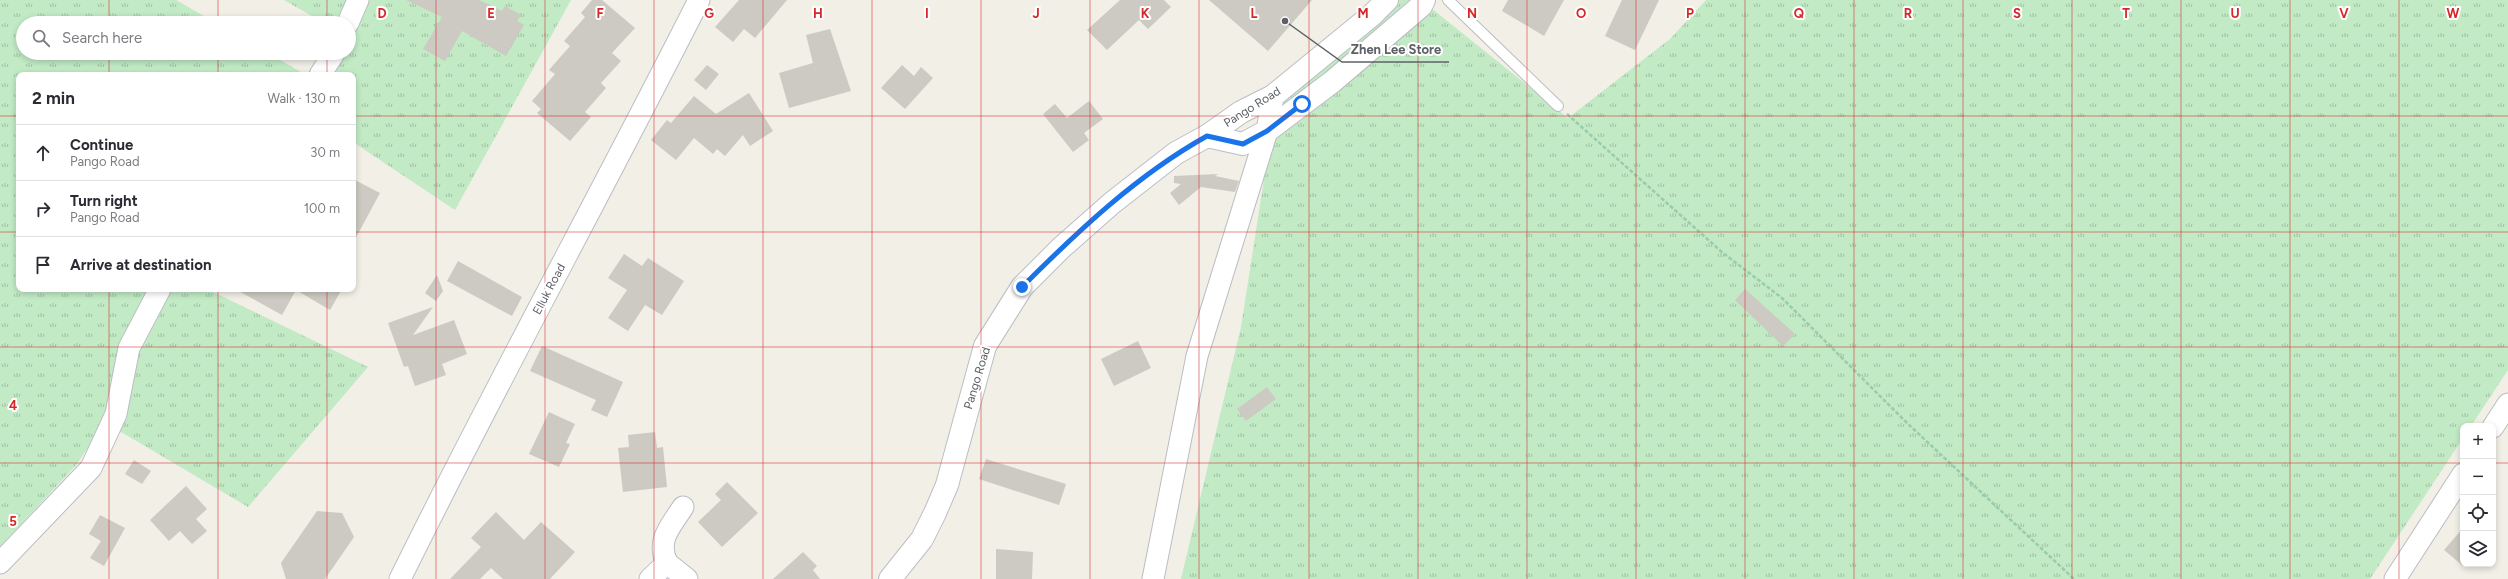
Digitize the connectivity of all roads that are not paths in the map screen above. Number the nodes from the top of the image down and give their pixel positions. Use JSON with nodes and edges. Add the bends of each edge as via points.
{"nodes":[{"id":1,"x":358,"y":0,"type":"edge"},
{"id":2,"x":699,"y":0,"type":"edge"},
{"id":3,"x":1388,"y":0,"type":"edge"},
{"id":4,"x":1448,"y":0,"type":"edge"},
{"id":5,"x":1416,"y":3,"type":"edge"},
{"id":6,"x":351,"y":16,"type":"edge"},
{"id":7,"x":330,"y":60,"type":"edge"},
{"id":8,"x":322,"y":72,"type":"edge"},
{"id":9,"x":1273,"y":96,"type":"junction"},
{"id":10,"x":1558,"y":106,"type":"road end"},
{"id":11,"x":1267,"y":131,"type":"junction"},
{"id":12,"x":1207,"y":136,"type":"junction"},
{"id":13,"x":158,"y":292,"type":"edge"},
{"id":14,"x":2508,"y":404,"type":"edge"},
{"id":15,"x":2496,"y":423,"type":"edge"},
{"id":16,"x":2460,"y":479,"type":"edge"},
{"id":17,"x":683,"y":507,"type":"dead end"},
{"id":18,"x":0,"y":563,"type":"edge"},
{"id":19,"x":667,"y":563,"type":"junction"},
{"id":20,"x":400,"y":579,"type":"edge"},
{"id":21,"x":650,"y":579,"type":"edge"},
{"id":22,"x":687,"y":579,"type":"edge"},
{"id":23,"x":890,"y":579,"type":"edge"},
{"id":24,"x":1153,"y":579,"type":"edge"},
{"id":25,"x":2396,"y":579,"type":"edge"}],
"edges":[{"from":1,"to":6,"type":"street"},
{"from":2,"to":20,"type":"street","name":"Elluk Road","via":[[463,450]]},
{"from":3,"to":9,"type":"street","name":"Pango Road"},
{"from":4,"to":10,"type":"lane"},
{"from":5,"to":11,"type":"street","name":"Pango Road","via":[[1332,82]]},
{"from":7,"to":8,"type":"street"},
{"from":9,"to":11,"type":"street"},
{"from":9,"to":12,"type":"street","name":"Pango Road","via":[[1242,112]]},
{"from":11,"to":12,"type":"street","name":"Pango Road","via":[[1243,144]]},
{"from":11,"to":24,"type":"street","via":[[1197,356]]},
{"from":12,"to":23,"type":"street","name":"Pango Road","via":[[1176,153],[1112,203],[1060,248],[1022,287],[985,346],[947,485],[935,513],[922,539]]},
{"from":13,"to":18,"type":"street","via":[[129,348],[116,414],[91,468]]},
{"from":14,"to":15,"type":"street"},
{"from":16,"to":25,"type":"street"},
{"from":17,"to":19,"type":"street","via":[[662,542],[662,552]]},
{"from":19,"to":21,"type":"street"},
{"from":19,"to":22,"type":"street"}]}
